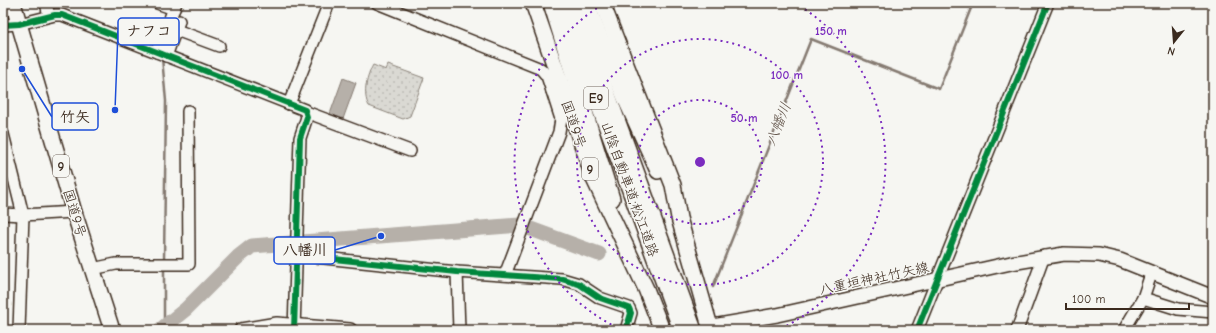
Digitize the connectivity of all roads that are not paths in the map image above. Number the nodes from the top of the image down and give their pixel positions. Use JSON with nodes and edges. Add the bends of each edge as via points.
{"nodes":[{"id":1,"x":13,"y":3,"type":"edge"},
{"id":2,"x":46,"y":3,"type":"edge"},
{"id":3,"x":157,"y":3,"type":"edge"},
{"id":4,"x":329,"y":3,"type":"edge"},
{"id":5,"x":377,"y":3,"type":"edge"},
{"id":6,"x":533,"y":3,"type":"edge"},
{"id":7,"x":551,"y":3,"type":"edge"},
{"id":8,"x":561,"y":3,"type":"edge"},
{"id":9,"x":574,"y":3,"type":"edge"},
{"id":10,"x":586,"y":3,"type":"edge"},
{"id":11,"x":602,"y":3,"type":"edge"},
{"id":12,"x":1048,"y":3,"type":"edge"},
{"id":13,"x":175,"y":6,"type":"edge"},
{"id":14,"x":49,"y":16,"type":"junction"},
{"id":15,"x":3,"y":24,"type":"edge"},
{"id":16,"x":19,"y":24,"type":"junction"},
{"id":17,"x":219,"y":46,"type":"dead end"},
{"id":18,"x":162,"y":54,"type":"junction"},
{"id":19,"x":556,"y":89,"type":"junction"},
{"id":20,"x":289,"y":104,"type":"junction"},
{"id":21,"x":188,"y":111,"type":"dead end"},
{"id":22,"x":306,"y":112,"type":"junction"},
{"id":23,"x":3,"y":134,"type":"edge"},
{"id":24,"x":410,"y":151,"type":"dead end"},
{"id":25,"x":637,"y":191,"type":"junction"},
{"id":26,"x":74,"y":212,"type":"junction"},
{"id":27,"x":3,"y":214,"type":"edge"},
{"id":28,"x":23,"y":215,"type":"junction"},
{"id":29,"x":679,"y":218,"type":"junction"},
{"id":30,"x":296,"y":247,"type":"junction"},
{"id":31,"x":1044,"y":256,"type":"junction"},
{"id":32,"x":632,"y":261,"type":"junction"},
{"id":33,"x":92,"y":269,"type":"junction"},
{"id":34,"x":457,"y":272,"type":"junction"},
{"id":35,"x":1151,"y":274,"type":"junction"},
{"id":36,"x":505,"y":275,"type":"junction"},
{"id":37,"x":935,"y":281,"type":"junction"},
{"id":38,"x":1143,"y":298,"type":"junction"},
{"id":39,"x":1213,"y":298,"type":"edge"},
{"id":40,"x":1213,"y":312,"type":"edge"},
{"id":41,"x":294,"y":327,"type":"edge"},
{"id":42,"x":19,"y":329,"type":"edge"},
{"id":43,"x":112,"y":329,"type":"edge"},
{"id":44,"x":712,"y":329,"type":"edge"},
{"id":45,"x":240,"y":330,"type":"edge"},
{"id":46,"x":350,"y":330,"type":"edge"},
{"id":47,"x":459,"y":330,"type":"edge"},
{"id":48,"x":626,"y":330,"type":"edge"},
{"id":49,"x":662,"y":330,"type":"edge"},
{"id":50,"x":677,"y":330,"type":"edge"},
{"id":51,"x":681,"y":330,"type":"edge"},
{"id":52,"x":694,"y":330,"type":"edge"},
{"id":53,"x":917,"y":330,"type":"edge"},
{"id":54,"x":1017,"y":330,"type":"edge"},
{"id":55,"x":1124,"y":330,"type":"edge"}],
"edges":[{"from":1,"to":16,"type":"highway","name":"国道9号","number":"9"},
{"from":2,"to":14,"type":"street"},
{"from":3,"to":13,"type":"street"},
{"from":4,"to":20,"type":"street"},
{"from":5,"to":19,"type":"street","via":[[540,69]]},
{"from":6,"to":19,"type":"highway","name":"国道9号","number":"9"},
{"from":7,"to":32,"type":"highway"},
{"from":8,"to":25,"type":"highway","name":"山陰自動車道;松江道路","number":"E9"},
{"from":9,"to":25,"type":"highway","name":"山陰自動車道;松江道路","number":"E9"},
{"from":10,"to":29,"type":"highway","via":[[624,98]]},
{"from":11,"to":29,"type":"highway","via":[[673,184]]},
{"from":12,"to":37,"type":"street","via":[[967,209]]},
{"from":13,"to":18,"type":"street"},
{"from":14,"to":16,"type":"street"},
{"from":14,"to":18,"type":"street","via":[[73,19]]},
{"from":15,"to":16,"type":"street"},
{"from":16,"to":26,"type":"highway","name":"国道9号","number":"9"},
{"from":17,"to":18,"type":"street","via":[[178,25]]},
{"from":18,"to":20,"type":"street"},
{"from":19,"to":32,"type":"highway","name":"国道9号","number":"9"},
{"from":19,"to":36,"type":"street","via":[[561,119],[559,132]]},
{"from":20,"to":22,"type":"street"},
{"from":21,"to":33,"type":"street","via":[[189,264],[116,264]]},
{"from":22,"to":24,"type":"street"},
{"from":22,"to":30,"type":"street","via":[[307,117],[300,138]]},
{"from":23,"to":28,"type":"street"},
{"from":25,"to":51,"type":"highway","name":"山陰自動車道;松江道路","number":"E9","bridge":true},
{"from":25,"to":52,"type":"highway","name":"山陰自動車道;松江道路","number":"E9","bridge":true},
{"from":26,"to":28,"type":"street"},
{"from":26,"to":33,"type":"highway","name":"国道9号","number":"9"},
{"from":27,"to":28,"type":"street"},
{"from":28,"to":42,"type":"street"},
{"from":29,"to":44,"type":"highway"},
{"from":30,"to":34,"type":"street"},
{"from":30,"to":41,"type":"street"},
{"from":31,"to":35,"type":"main road","name":"八重垣神社竹矢線","via":[[1081,253],[1099,255],[1120,260]]},
{"from":31,"to":37,"type":"main road","name":"八重垣神社竹矢線"},
{"from":31,"to":54,"type":"street"},
{"from":32,"to":49,"type":"highway","name":"国道9号","number":"9"},
{"from":33,"to":43,"type":"highway","name":"国道9号","number":"9"},
{"from":34,"to":36,"type":"street"},
{"from":34,"to":47,"type":"street"},
{"from":35,"to":38,"type":"street"},
{"from":35,"to":39,"type":"main road","name":"八重垣神社竹矢線"},
{"from":36,"to":48,"type":"street","via":[[562,279],[579,284],[600,298],[629,308],[631,313]]},
{"from":37,"to":44,"type":"main road","name":"八重垣神社竹矢線"},
{"from":37,"to":53,"type":"street"},
{"from":38,"to":40,"type":"street","via":[[1178,309]]},
{"from":38,"to":55,"type":"street"},
{"from":41,"to":45,"type":"main road","via":[[269,325]]},
{"from":41,"to":46,"type":"main road"},
{"from":44,"to":50,"type":"main road","name":"八重垣神社竹矢線"}]}
